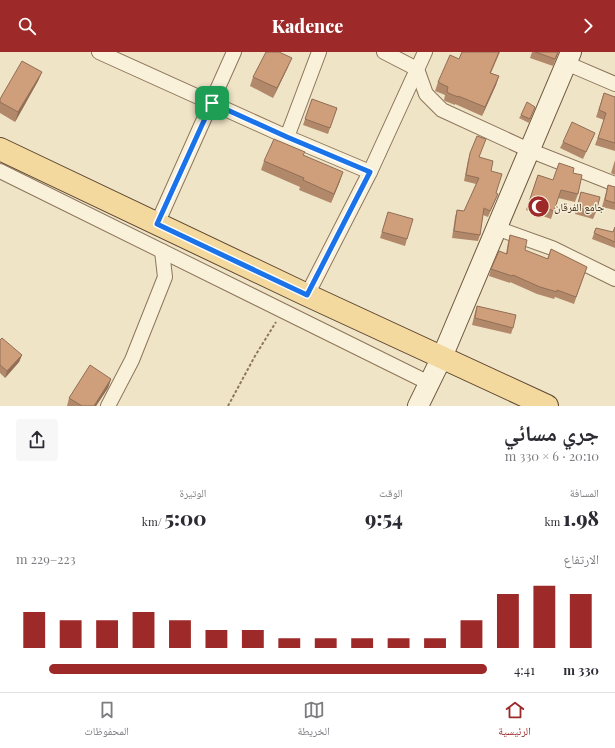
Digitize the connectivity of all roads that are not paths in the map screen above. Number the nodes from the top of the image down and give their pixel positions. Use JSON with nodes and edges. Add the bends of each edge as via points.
{"nodes":[{"id":1,"x":100,"y":52,"type":"edge"},
{"id":2,"x":234,"y":52,"type":"edge"},
{"id":3,"x":319,"y":52,"type":"edge"},
{"id":4,"x":384,"y":52,"type":"edge"},
{"id":5,"x":425,"y":52,"type":"edge"},
{"id":6,"x":569,"y":58,"type":"edge"},
{"id":7,"x":417,"y":68,"type":"junction"},
{"id":8,"x":615,"y":84,"type":"edge"},
{"id":9,"x":212,"y":103,"type":"junction"},
{"id":10,"x":287,"y":137,"type":"junction"},
{"id":11,"x":0,"y":149,"type":"edge"},
{"id":12,"x":529,"y":150,"type":"junction"},
{"id":13,"x":0,"y":171,"type":"edge"},
{"id":14,"x":370,"y":172,"type":"junction"},
{"id":15,"x":615,"y":184,"type":"edge"},
{"id":16,"x":157,"y":224,"type":"junction"},
{"id":17,"x":496,"y":228,"type":"junction"},
{"id":18,"x":162,"y":251,"type":"junction"},
{"id":19,"x":615,"y":279,"type":"edge"},
{"id":20,"x":307,"y":295,"type":"junction"},
{"id":21,"x":442,"y":357,"type":"junction"},
{"id":22,"x":429,"y":383,"type":"junction"},
{"id":23,"x":108,"y":406,"type":"edge"},
{"id":24,"x":418,"y":406,"type":"edge"},
{"id":25,"x":547,"y":406,"type":"edge"}],
"edges":[{"from":1,"to":9,"type":"street"},
{"from":2,"to":9,"type":"street"},
{"from":3,"to":10,"type":"street"},
{"from":4,"to":7,"type":"street"},
{"from":5,"to":7,"type":"street"},
{"from":6,"to":8,"type":"street"},
{"from":6,"to":12,"type":"street"},
{"from":7,"to":12,"type":"street","via":[[426,94],[442,110]]},
{"from":7,"to":14,"type":"street"},
{"from":9,"to":10,"type":"street"},
{"from":9,"to":16,"type":"street"},
{"from":10,"to":14,"type":"street"},
{"from":11,"to":16,"type":"main road"},
{"from":12,"to":15,"type":"street"},
{"from":12,"to":17,"type":"street"},
{"from":13,"to":18,"type":"street"},
{"from":14,"to":20,"type":"street"},
{"from":16,"to":20,"type":"main road"},
{"from":17,"to":19,"type":"street","via":[[552,248]]},
{"from":17,"to":21,"type":"street"},
{"from":18,"to":22,"type":"street"},
{"from":18,"to":23,"type":"street","via":[[165,277],[132,360]]},
{"from":20,"to":21,"type":"main road"},
{"from":21,"to":22,"type":"street"},
{"from":21,"to":25,"type":"main road"},
{"from":22,"to":24,"type":"street"}]}
